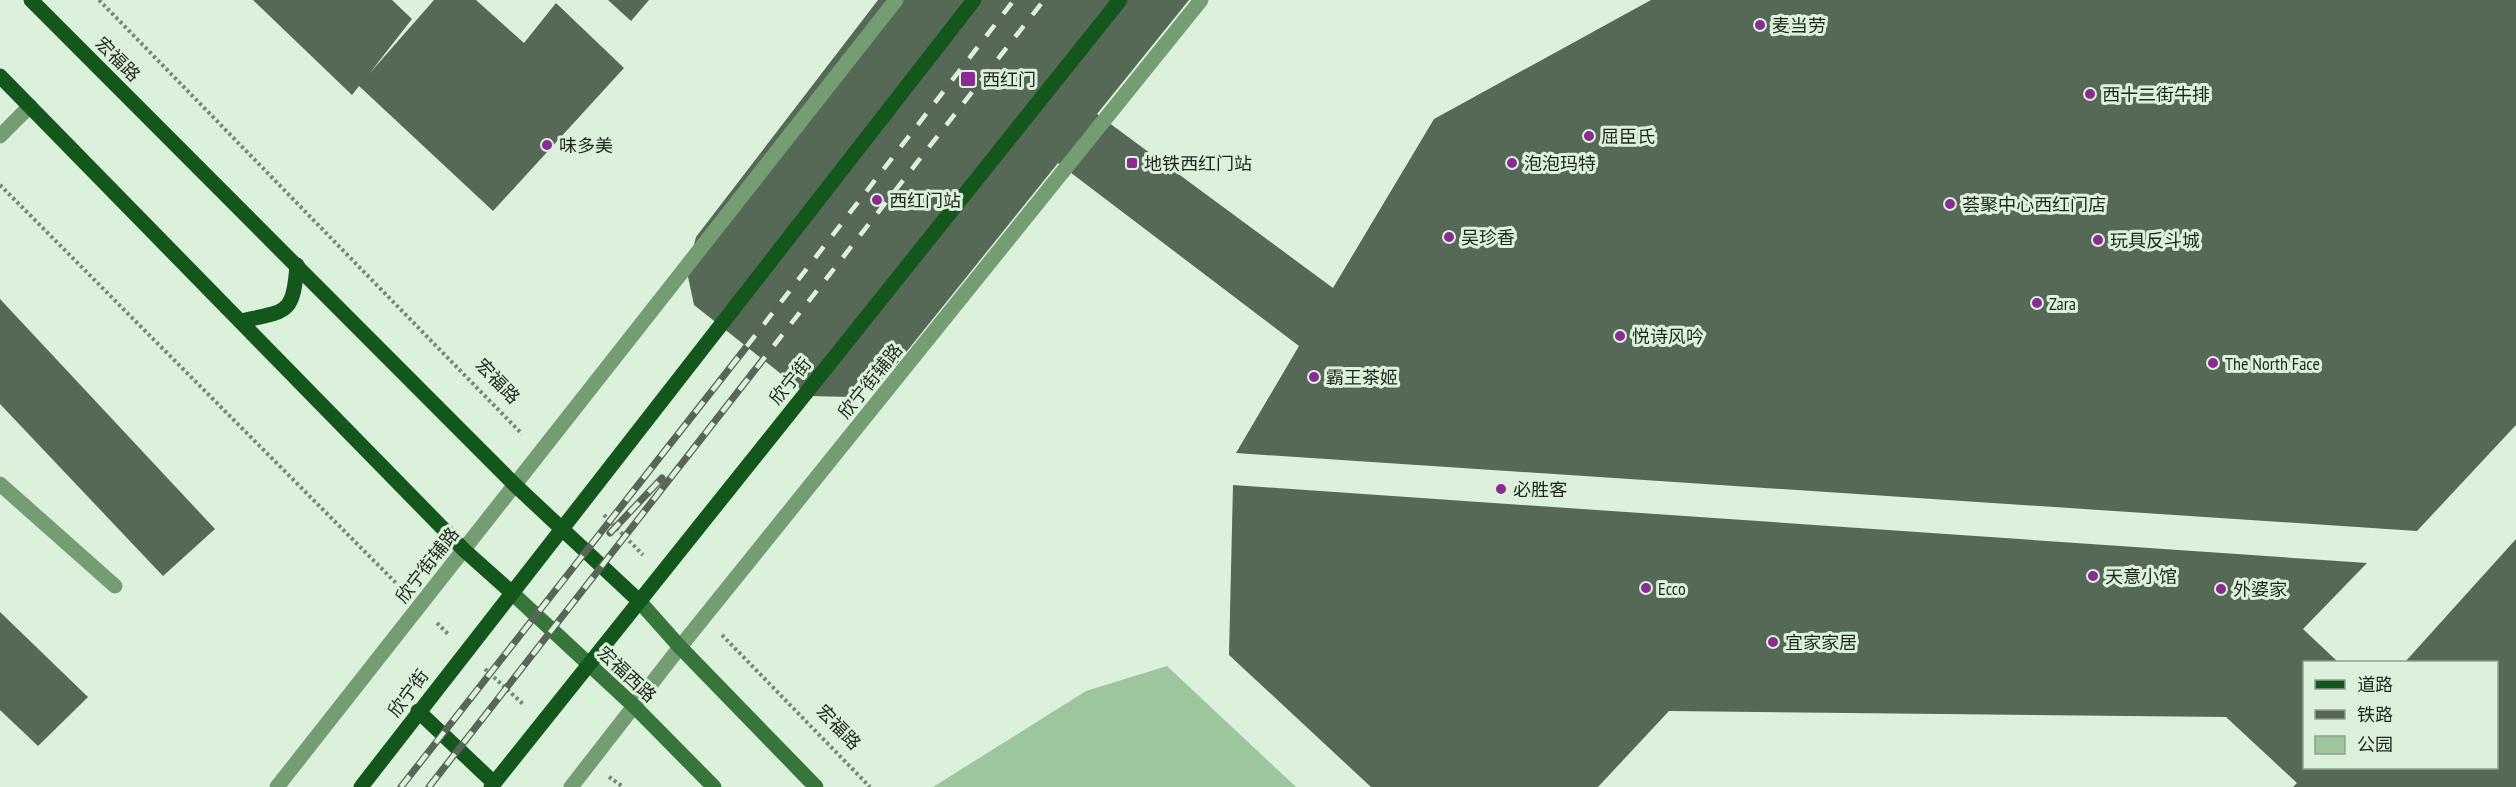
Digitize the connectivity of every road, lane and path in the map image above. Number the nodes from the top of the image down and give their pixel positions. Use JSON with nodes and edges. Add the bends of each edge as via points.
{"nodes":[{"id":1,"x":31,"y":0,"type":"edge"},
{"id":2,"x":99,"y":0,"type":"edge"},
{"id":3,"x":896,"y":0,"type":"edge"},
{"id":4,"x":974,"y":0,"type":"edge"},
{"id":5,"x":1120,"y":0,"type":"edge"},
{"id":6,"x":1201,"y":0,"type":"edge"},
{"id":7,"x":0,"y":76,"type":"edge"},
{"id":8,"x":30,"y":106,"type":"junction"},
{"id":9,"x":0,"y":136,"type":"edge"},
{"id":10,"x":0,"y":185,"type":"edge"},
{"id":11,"x":297,"y":265,"type":"junction"},
{"id":12,"x":241,"y":321,"type":"junction"},
{"id":13,"x":540,"y":452,"type":"junction"},
{"id":14,"x":0,"y":484,"type":"edge"},
{"id":15,"x":515,"y":485,"type":"junction"},
{"id":16,"x":586,"y":496,"type":"junction"},
{"id":17,"x":561,"y":528,"type":"junction"},
{"id":18,"x":464,"y":550,"type":"junction"},
{"id":19,"x":661,"y":573,"type":"junction"},
{"id":20,"x":115,"y":586,"type":"dead end"},
{"id":21,"x":511,"y":592,"type":"junction"},
{"id":22,"x":639,"y":601,"type":"junction"},
{"id":23,"x":419,"y":606,"type":"junction"},
{"id":24,"x":705,"y":617,"type":"junction"},
{"id":25,"x":680,"y":647,"type":"junction"},
{"id":26,"x":465,"y":651,"type":"junction"},
{"id":27,"x":589,"y":664,"type":"junction"},
{"id":28,"x":634,"y":706,"type":"junction"},
{"id":29,"x":418,"y":711,"type":"junction"},
{"id":30,"x":543,"y":722,"type":"junction"},
{"id":31,"x":493,"y":785,"type":"edge"},
{"id":32,"x":277,"y":787,"type":"edge"},
{"id":33,"x":362,"y":787,"type":"edge"},
{"id":34,"x":571,"y":787,"type":"edge"},
{"id":35,"x":714,"y":787,"type":"edge"},
{"id":36,"x":816,"y":787,"type":"edge"},
{"id":37,"x":870,"y":787,"type":"edge"}],
"edges":[{"from":1,"to":11,"type":"main road","name":"宏福路"},
{"from":2,"to":13,"type":"path","name":"宏福路"},
{"from":3,"to":13,"type":"street","name":"欣宁街辅路"},
{"from":4,"to":16,"type":"main road","name":"欣宁街"},
{"from":5,"to":19,"type":"main road","name":"欣宁街"},
{"from":6,"to":24,"type":"street","name":"欣宁街辅路"},
{"from":7,"to":8,"type":"main road"},
{"from":8,"to":9,"type":"street"},
{"from":8,"to":12,"type":"main road"},
{"from":10,"to":23,"type":"path"},
{"from":11,"to":12,"type":"main road","via":[[294,297],[280,312]]},
{"from":11,"to":15,"type":"main road","name":"宏福路"},
{"from":12,"to":18,"type":"main road"},
{"from":13,"to":15,"type":"street","name":"欣宁街辅路"},
{"from":14,"to":20,"type":"street"},
{"from":15,"to":17,"type":"main road","name":"宏福路"},
{"from":15,"to":18,"type":"street","name":"欣宁街辅路"},
{"from":16,"to":17,"type":"main road","name":"欣宁街"},
{"from":16,"to":19,"type":"path"},
{"from":17,"to":21,"type":"main road","name":"欣宁街"},
{"from":17,"to":22,"type":"main road","name":"宏福路"},
{"from":18,"to":21,"type":"main road"},
{"from":18,"to":23,"type":"street","name":"欣宁街辅路"},
{"from":19,"to":22,"type":"main road","name":"欣宁街"},
{"from":21,"to":26,"type":"main road","name":"欣宁街"},
{"from":21,"to":27,"type":"main road","name":"宏福西路"},
{"from":22,"to":25,"type":"main road"},
{"from":22,"to":27,"type":"main road","name":"欣宁街"},
{"from":23,"to":26,"type":"path"},
{"from":23,"to":32,"type":"street","name":"欣宁街辅路"},
{"from":24,"to":25,"type":"street","name":"欣宁街辅路"},
{"from":24,"to":37,"type":"path","name":"宏福路"},
{"from":25,"to":28,"type":"street","name":"欣宁街辅路"},
{"from":25,"to":36,"type":"main road"},
{"from":26,"to":29,"type":"main road","name":"欣宁街"},
{"from":26,"to":30,"type":"path"},
{"from":27,"to":28,"type":"main road","name":"宏福西路"},
{"from":27,"to":30,"type":"main road","name":"欣宁街"},
{"from":28,"to":34,"type":"street","name":"欣宁街辅路"},
{"from":28,"to":35,"type":"main road","name":"宏福西路"},
{"from":29,"to":31,"type":"main road"},
{"from":29,"to":33,"type":"main road","name":"欣宁街"},
{"from":30,"to":31,"type":"main road","name":"欣宁街"}]}
